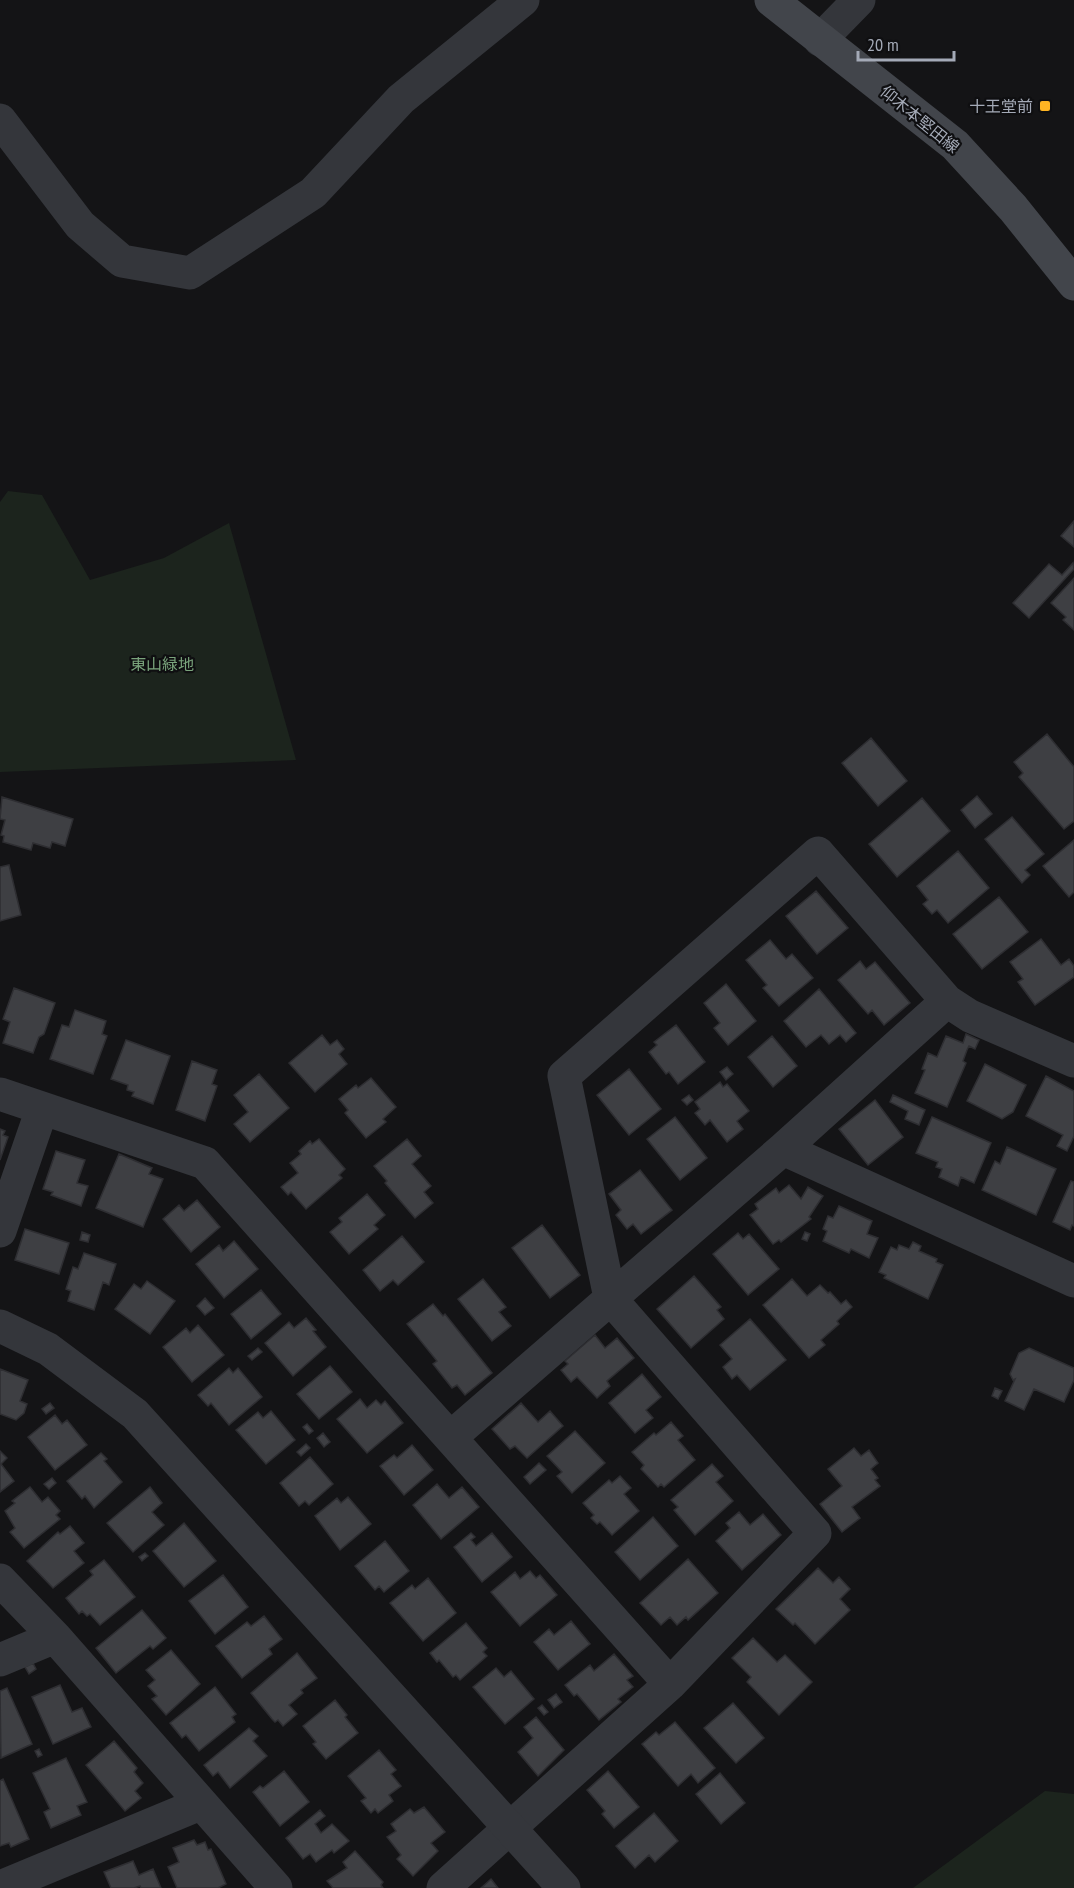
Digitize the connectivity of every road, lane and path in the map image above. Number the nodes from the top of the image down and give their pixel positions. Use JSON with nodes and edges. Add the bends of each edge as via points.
{"nodes":[{"id":1,"x":523,"y":0,"type":"edge"},
{"id":2,"x":771,"y":0,"type":"edge"},
{"id":3,"x":859,"y":0,"type":"edge"},
{"id":4,"x":820,"y":40,"type":"junction"},
{"id":5,"x":0,"y":120,"type":"edge"},
{"id":6,"x":1074,"y":284,"type":"edge"},
{"id":7,"x":947,"y":1001,"type":"junction"},
{"id":8,"x":1074,"y":1061,"type":"edge"},
{"id":9,"x":0,"y":1094,"type":"edge"},
{"id":10,"x":42,"y":1109,"type":"junction"},
{"id":11,"x":783,"y":1149,"type":"junction"},
{"id":12,"x":0,"y":1231,"type":"edge"},
{"id":13,"x":1074,"y":1281,"type":"edge"},
{"id":14,"x":610,"y":1298,"type":"junction"},
{"id":15,"x":0,"y":1326,"type":"edge"},
{"id":16,"x":451,"y":1437,"type":"junction"},
{"id":17,"x":0,"y":1580,"type":"edge"},
{"id":18,"x":55,"y":1637,"type":"junction"},
{"id":19,"x":0,"y":1660,"type":"edge"},
{"id":20,"x":670,"y":1684,"type":"junction"},
{"id":21,"x":201,"y":1804,"type":"junction"},
{"id":22,"x":510,"y":1828,"type":"junction"},
{"id":23,"x":0,"y":1887,"type":"edge"},
{"id":24,"x":276,"y":1888,"type":"edge"},
{"id":25,"x":443,"y":1888,"type":"edge"},
{"id":26,"x":564,"y":1888,"type":"edge"}],
"edges":[{"from":1,"to":5,"type":"street","via":[[401,99],[313,193],[190,273],[122,261],[80,225]]},
{"from":2,"to":4,"type":"main road","name":"仰木本堅田線"},
{"from":3,"to":4,"type":"street"},
{"from":4,"to":6,"type":"main road","name":"仰木本堅田線","via":[[955,145],[1013,208]]},
{"from":7,"to":8,"type":"street","via":[[970,1016]]},
{"from":7,"to":11,"type":"street"},
{"from":7,"to":14,"type":"street","via":[[818,853],[564,1076]]},
{"from":9,"to":10,"type":"street"},
{"from":10,"to":12,"type":"street"},
{"from":10,"to":16,"type":"street","via":[[205,1163]]},
{"from":11,"to":13,"type":"street"},
{"from":11,"to":14,"type":"street"},
{"from":14,"to":16,"type":"street"},
{"from":14,"to":20,"type":"street","via":[[815,1533]]},
{"from":15,"to":22,"type":"street","via":[[48,1349],[135,1414]]},
{"from":16,"to":20,"type":"street"},
{"from":17,"to":18,"type":"street"},
{"from":18,"to":19,"type":"street"},
{"from":18,"to":21,"type":"street"},
{"from":20,"to":22,"type":"street"},
{"from":21,"to":23,"type":"street"},
{"from":21,"to":24,"type":"street"},
{"from":22,"to":25,"type":"street"},
{"from":22,"to":26,"type":"street"}]}
